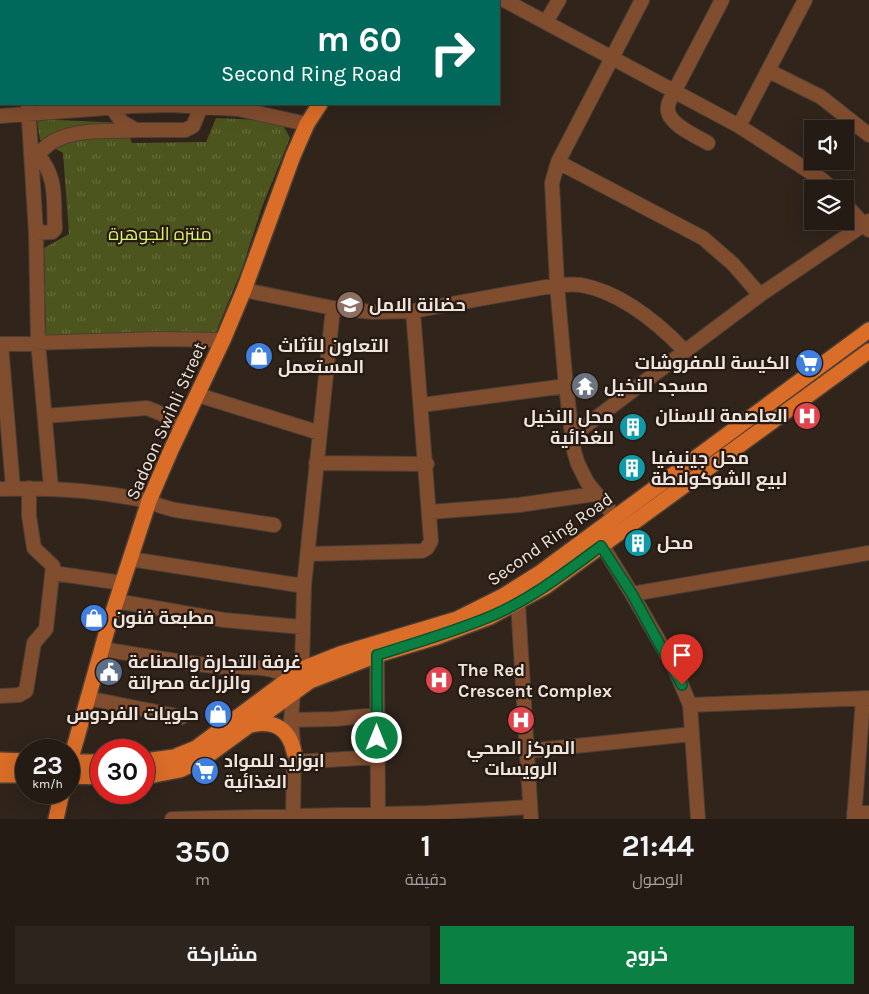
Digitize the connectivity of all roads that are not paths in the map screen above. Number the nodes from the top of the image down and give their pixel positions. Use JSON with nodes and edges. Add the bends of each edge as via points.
{"nodes":[{"id":1,"x":504,"y":0,"type":"edge"},
{"id":2,"x":559,"y":0,"type":"edge"},
{"id":3,"x":642,"y":0,"type":"edge"},
{"id":4,"x":722,"y":0,"type":"edge"},
{"id":5,"x":805,"y":0,"type":"edge"},
{"id":6,"x":546,"y":22,"type":"junction"},
{"id":7,"x":611,"y":58,"type":"junction"},
{"id":8,"x":769,"y":70,"type":"junction"},
{"id":9,"x":674,"y":92,"type":"junction"},
{"id":10,"x":132,"y":105,"type":"edge"},
{"id":11,"x":171,"y":105,"type":"edge"},
{"id":12,"x":319,"y":105,"type":"edge"},
{"id":13,"x":239,"y":106,"type":"edge"},
{"id":14,"x":201,"y":107,"type":"junction"},
{"id":15,"x":112,"y":108,"type":"junction"},
{"id":16,"x":29,"y":109,"type":"edge"},
{"id":17,"x":0,"y":116,"type":"edge"},
{"id":18,"x":307,"y":124,"type":"junction"},
{"id":19,"x":739,"y":126,"type":"junction"},
{"id":20,"x":136,"y":130,"type":"junction"},
{"id":21,"x":869,"y":135,"type":"edge"},
{"id":22,"x":708,"y":144,"type":"dead end"},
{"id":23,"x":35,"y":156,"type":"junction"},
{"id":24,"x":558,"y":162,"type":"junction"},
{"id":25,"x":823,"y":180,"type":"edge"},
{"id":26,"x":854,"y":213,"type":"edge"},
{"id":27,"x":867,"y":225,"type":"edge"},
{"id":28,"x":36,"y":233,"type":"junction"},
{"id":29,"x":557,"y":285,"type":"junction"},
{"id":30,"x":244,"y":290,"type":"junction"},
{"id":31,"x":760,"y":296,"type":"junction"},
{"id":32,"x":333,"y":308,"type":"junction"},
{"id":33,"x":413,"y":311,"type":"junction"},
{"id":34,"x":869,"y":330,"type":"edge"},
{"id":35,"x":223,"y":340,"type":"junction"},
{"id":36,"x":38,"y":342,"type":"junction"},
{"id":37,"x":0,"y":344,"type":"edge"},
{"id":38,"x":685,"y":350,"type":"junction"},
{"id":39,"x":869,"y":351,"type":"edge"},
{"id":40,"x":566,"y":386,"type":"junction"},
{"id":41,"x":198,"y":395,"type":"junction"},
{"id":42,"x":422,"y":405,"type":"junction"},
{"id":43,"x":45,"y":416,"type":"junction"},
{"id":44,"x":182,"y":428,"type":"junction"},
{"id":45,"x":320,"y":433,"type":"junction"},
{"id":46,"x":572,"y":436,"type":"junction"},
{"id":47,"x":316,"y":463,"type":"junction"},
{"id":48,"x":426,"y":464,"type":"junction"},
{"id":49,"x":6,"y":488,"type":"edge"},
{"id":50,"x":29,"y":488,"type":"junction"},
{"id":51,"x":51,"y":488,"type":"junction"},
{"id":52,"x":595,"y":494,"type":"junction"},
{"id":53,"x":149,"y":501,"type":"junction"},
{"id":54,"x":430,"y":512,"type":"junction"},
{"id":55,"x":615,"y":517,"type":"junction"},
{"id":56,"x":274,"y":525,"type":"dead end"},
{"id":57,"x":594,"y":532,"type":"junction"},
{"id":58,"x":601,"y":546,"type":"junction"},
{"id":59,"x":869,"y":553,"type":"edge"},
{"id":60,"x":308,"y":554,"type":"junction"},
{"id":61,"x":130,"y":559,"type":"junction"},
{"id":62,"x":53,"y":573,"type":"junction"},
{"id":63,"x":122,"y":584,"type":"junction"},
{"id":64,"x":304,"y":586,"type":"junction"},
{"id":65,"x":632,"y":594,"type":"junction"},
{"id":66,"x":116,"y":601,"type":"junction"},
{"id":67,"x":518,"y":602,"type":"junction"},
{"id":68,"x":302,"y":627,"type":"junction"},
{"id":69,"x":102,"y":649,"type":"junction"},
{"id":70,"x":377,"y":655,"type":"junction"},
{"id":71,"x":296,"y":673,"type":"junction"},
{"id":72,"x":293,"y":693,"type":"junction"},
{"id":73,"x":0,"y":696,"type":"edge"},
{"id":74,"x":87,"y":698,"type":"junction"},
{"id":75,"x":866,"y":698,"type":"edge"},
{"id":76,"x":690,"y":705,"type":"junction"},
{"id":77,"x":377,"y":715,"type":"junction"},
{"id":78,"x":182,"y":717,"type":"dead end"},
{"id":79,"x":291,"y":720,"type":"junction"},
{"id":80,"x":251,"y":725,"type":"junction"},
{"id":81,"x":692,"y":734,"type":"junction"},
{"id":82,"x":76,"y":739,"type":"edge"},
{"id":83,"x":527,"y":751,"type":"junction"},
{"id":84,"x":293,"y":757,"type":"junction"},
{"id":85,"x":378,"y":757,"type":"junction"},
{"id":86,"x":0,"y":760,"type":"edge"},
{"id":87,"x":155,"y":760,"type":"edge"},
{"id":88,"x":15,"y":761,"type":"edge"},
{"id":89,"x":0,"y":774,"type":"edge"},
{"id":90,"x":15,"y":775,"type":"edge"},
{"id":91,"x":155,"y":775,"type":"edge"},
{"id":92,"x":59,"y":804,"type":"edge"},
{"id":93,"x":530,"y":813,"type":"edge"},
{"id":94,"x":869,"y":813,"type":"edge"},
{"id":95,"x":378,"y":814,"type":"junction"},
{"id":96,"x":428,"y":816,"type":"edge"},
{"id":97,"x":854,"y":816,"type":"edge"},
{"id":98,"x":293,"y":818,"type":"edge"},
{"id":99,"x":56,"y":819,"type":"edge"},
{"id":100,"x":172,"y":819,"type":"edge"},
{"id":101,"x":698,"y":819,"type":"edge"}],
"edges":[{"from":1,"to":6,"type":"street"},
{"from":2,"to":6,"type":"street"},
{"from":3,"to":7,"type":"street"},
{"from":4,"to":9,"type":"street"},
{"from":5,"to":8,"type":"street"},
{"from":6,"to":7,"type":"street"},
{"from":7,"to":9,"type":"street"},
{"from":7,"to":24,"type":"street"},
{"from":8,"to":19,"type":"street"},
{"from":8,"to":21,"type":"street","via":[[821,97]]},
{"from":9,"to":19,"type":"street"},
{"from":9,"to":22,"type":"street","via":[[668,106],[672,121]]},
{"from":10,"to":11,"type":"street"},
{"from":10,"to":15,"type":"street"},
{"from":11,"to":14,"type":"street"},
{"from":12,"to":18,"type":"main road","name":"Sadoon Swihli Street"},
{"from":13,"to":14,"type":"street"},
{"from":13,"to":18,"type":"street"},
{"from":14,"to":20,"type":"street","via":[[193,126],[185,130]]},
{"from":15,"to":16,"type":"street"},
{"from":15,"to":20,"type":"street","via":[[122,122]]},
{"from":16,"to":17,"type":"street"},
{"from":16,"to":23,"type":"street"},
{"from":18,"to":30,"type":"main road","name":"Sadoon Swihli Street"},
{"from":19,"to":25,"type":"street"},
{"from":20,"to":23,"type":"street","via":[[77,133],[54,141]]},
{"from":23,"to":28,"type":"street"},
{"from":23,"to":28,"type":"street","via":[[46,164],[53,180],[55,230]]},
{"from":24,"to":29,"type":"street","via":[[552,183]]},
{"from":24,"to":31,"type":"street","via":[[703,238],[733,264]]},
{"from":26,"to":27,"type":"street"},
{"from":27,"to":31,"type":"street"},
{"from":28,"to":36,"type":"street"},
{"from":29,"to":33,"type":"street"},
{"from":29,"to":38,"type":"street","via":[[580,285],[624,302],[656,323]]},
{"from":29,"to":40,"type":"street"},
{"from":30,"to":32,"type":"street"},
{"from":30,"to":35,"type":"main road","name":"Sadoon Swihli Street"},
{"from":31,"to":38,"type":"street"},
{"from":32,"to":33,"type":"street"},
{"from":32,"to":45,"type":"street"},
{"from":33,"to":42,"type":"street"},
{"from":34,"to":55,"type":"main road","name":"Second Ring Road"},
{"from":35,"to":36,"type":"street"},
{"from":35,"to":41,"type":"main road","name":"Sadoon Swihli Street"},
{"from":36,"to":37,"type":"street"},
{"from":36,"to":43,"type":"street"},
{"from":37,"to":49,"type":"street"},
{"from":38,"to":46,"type":"street"},
{"from":39,"to":58,"type":"main road","name":"Second Ring Road"},
{"from":40,"to":42,"type":"street"},
{"from":40,"to":46,"type":"street"},
{"from":41,"to":44,"type":"main road","name":"Sadoon Swihli Street"},
{"from":41,"to":45,"type":"street"},
{"from":42,"to":48,"type":"street"},
{"from":43,"to":44,"type":"street","via":[[147,408]]},
{"from":43,"to":51,"type":"street"},
{"from":44,"to":53,"type":"main road","name":"Sadoon Swihli Street"},
{"from":45,"to":47,"type":"street"},
{"from":46,"to":52,"type":"street","via":[[578,464]]},
{"from":47,"to":48,"type":"street"},
{"from":47,"to":60,"type":"street"},
{"from":48,"to":54,"type":"street"},
{"from":49,"to":50,"type":"street"},
{"from":50,"to":51,"type":"street"},
{"from":50,"to":62,"type":"street","via":[[33,545],[51,562]]},
{"from":51,"to":53,"type":"street"},
{"from":52,"to":54,"type":"street","via":[[519,505]]},
{"from":52,"to":55,"type":"street"},
{"from":53,"to":56,"type":"street","via":[[175,510]]},
{"from":53,"to":61,"type":"main road","name":"Sadoon Swihli Street"},
{"from":54,"to":60,"type":"street","via":[[431,541],[422,551]]},
{"from":55,"to":57,"type":"main road","name":"Second Ring Road"},
{"from":57,"to":58,"type":"street"},
{"from":57,"to":71,"type":"main road","name":"Second Ring Road","via":[[541,572],[503,596],[458,618],[340,654]]},
{"from":58,"to":65,"type":"street"},
{"from":58,"to":67,"type":"main road","name":"Second Ring Road"},
{"from":59,"to":65,"type":"street"},
{"from":60,"to":64,"type":"street"},
{"from":61,"to":63,"type":"main road","name":"Sadoon Swihli Street"},
{"from":61,"to":64,"type":"street"},
{"from":62,"to":63,"type":"street"},
{"from":62,"to":73,"type":"street","via":[[46,629],[34,643],[26,691],[19,695]]},
{"from":63,"to":66,"type":"main road","name":"Sadoon Swihli Street"},
{"from":64,"to":68,"type":"street"},
{"from":65,"to":76,"type":"street","via":[[674,667]]},
{"from":66,"to":68,"type":"street","via":[[224,620]]},
{"from":66,"to":69,"type":"main road","name":"Sadoon Swihli Street"},
{"from":67,"to":70,"type":"main road","name":"Second Ring Road","via":[[490,617]]},
{"from":67,"to":83,"type":"street"},
{"from":68,"to":71,"type":"street"},
{"from":69,"to":71,"type":"street","via":[[218,667]]},
{"from":69,"to":74,"type":"main road","name":"Sadoon Swihli Street"},
{"from":70,"to":72,"type":"main road","name":"Second Ring Road","via":[[310,681]]},
{"from":70,"to":77,"type":"street"},
{"from":71,"to":72,"type":"street"},
{"from":71,"to":87,"type":"main road","name":"Second Ring Road","via":[[196,748],[174,757]]},
{"from":72,"to":79,"type":"street"},
{"from":72,"to":80,"type":"main road","name":"Second Ring Road"},
{"from":74,"to":78,"type":"street"},
{"from":74,"to":82,"type":"main road","name":"Sadoon Swihli Street"},
{"from":75,"to":76,"type":"street"},
{"from":75,"to":97,"type":"street"},
{"from":76,"to":81,"type":"street"},
{"from":77,"to":79,"type":"street"},
{"from":77,"to":85,"type":"street"},
{"from":79,"to":84,"type":"street"},
{"from":80,"to":84,"type":"main road","via":[[264,722],[286,734],[292,743]]},
{"from":80,"to":91,"type":"main road","name":"Second Ring Road","via":[[203,759],[180,770]]},
{"from":81,"to":83,"type":"street"},
{"from":81,"to":101,"type":"street"},
{"from":83,"to":93,"type":"street"},
{"from":84,"to":85,"type":"street"},
{"from":84,"to":98,"type":"street"},
{"from":85,"to":95,"type":"street"},
{"from":86,"to":88,"type":"main road"},
{"from":89,"to":90,"type":"main road"},
{"from":92,"to":99,"type":"main road"},
{"from":93,"to":96,"type":"street"},
{"from":94,"to":97,"type":"street"},
{"from":95,"to":96,"type":"street"},
{"from":95,"to":98,"type":"street"},
{"from":98,"to":100,"type":"street"}]}
